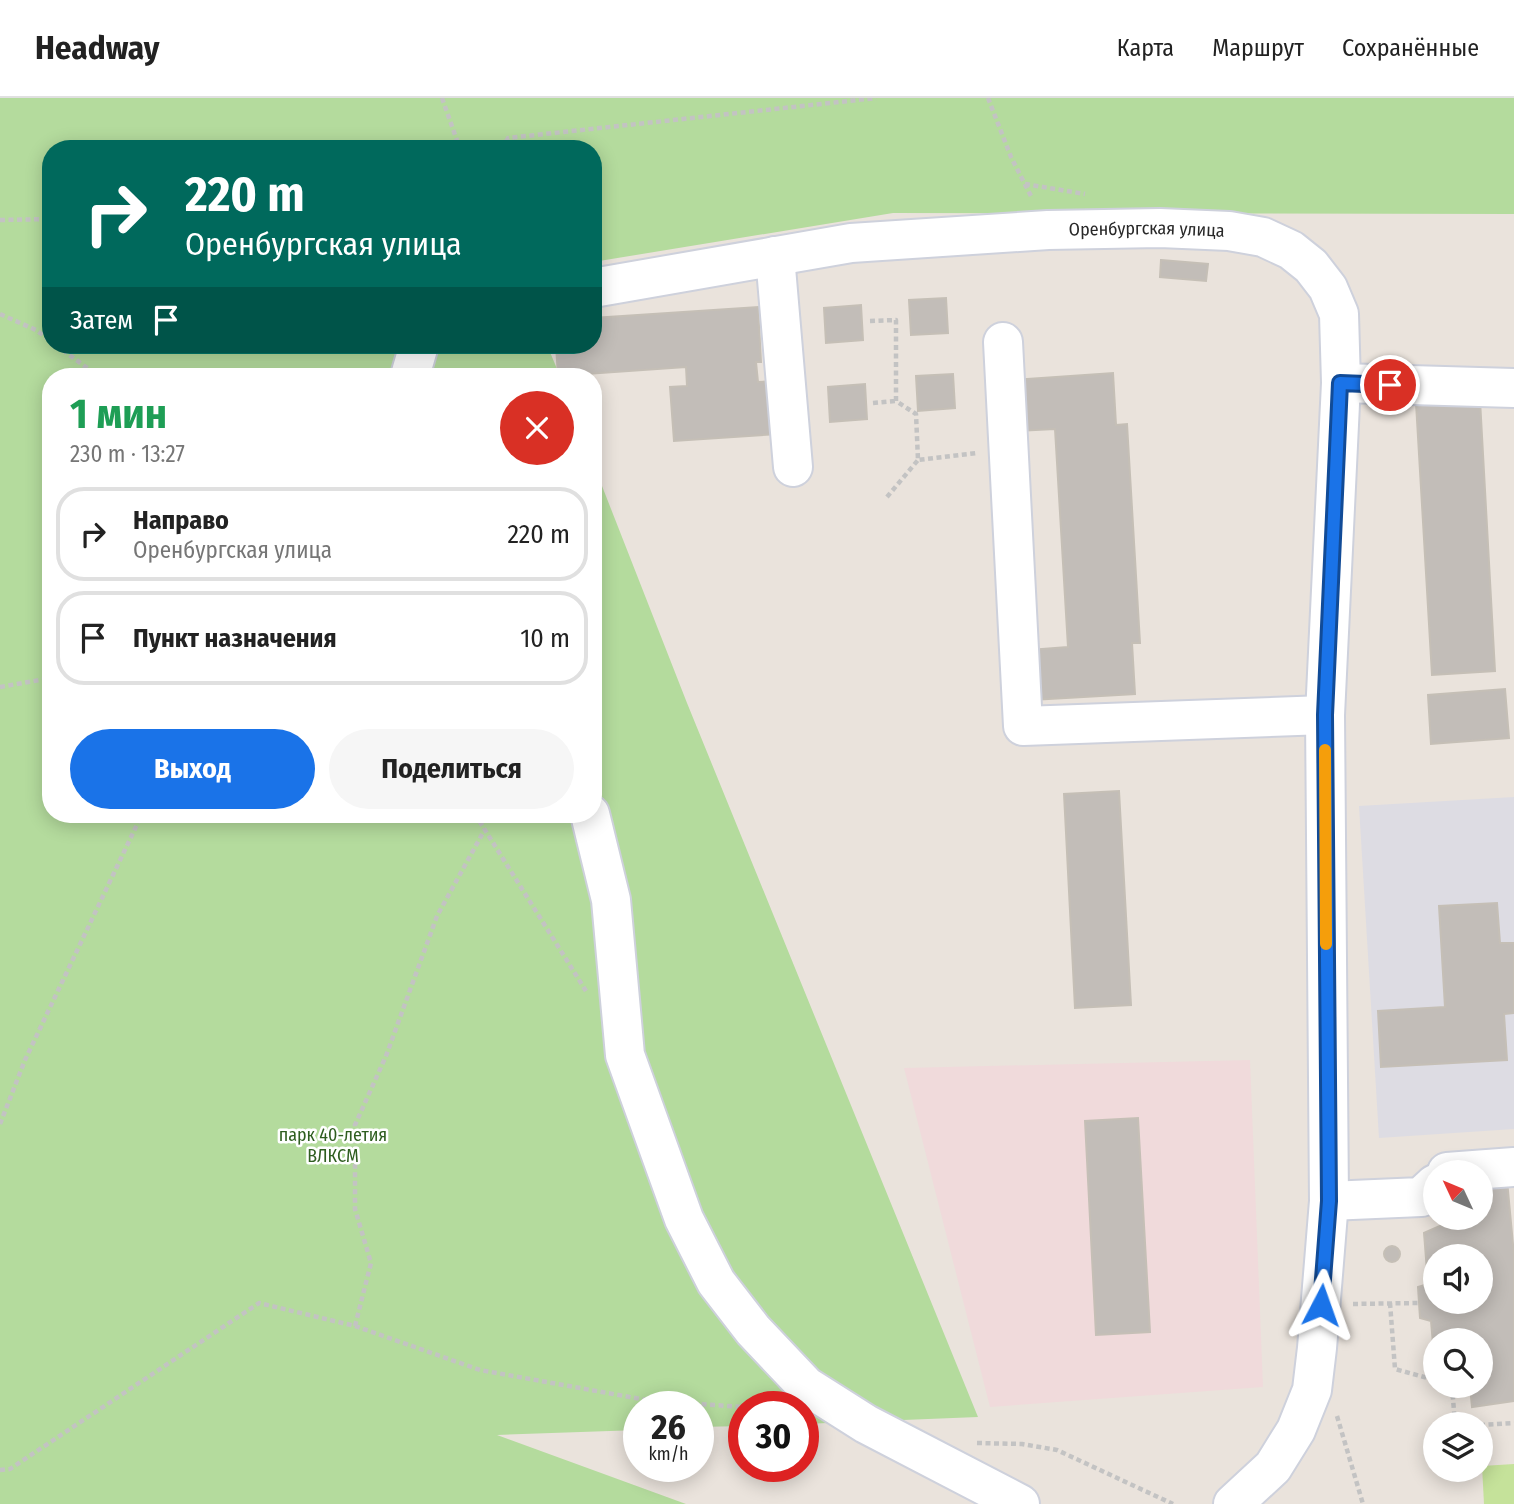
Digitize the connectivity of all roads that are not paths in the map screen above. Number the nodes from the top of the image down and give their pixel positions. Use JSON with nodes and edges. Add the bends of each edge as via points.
{"nodes":[{"id":1,"x":775,"y":256,"type":"junction"},
{"id":2,"x":602,"y":286,"type":"edge"},
{"id":3,"x":1003,"y":342,"type":"dead end"},
{"id":4,"x":1340,"y":383,"type":"junction"},
{"id":5,"x":1514,"y":388,"type":"edge"},
{"id":6,"x":793,"y":467,"type":"dead end"},
{"id":7,"x":1325,"y":715,"type":"junction"},
{"id":8,"x":592,"y":823,"type":"edge"},
{"id":9,"x":1514,"y":1167,"type":"edge"},
{"id":10,"x":1493,"y":1169,"type":"edge"},
{"id":11,"x":1423,"y":1195,"type":"edge"},
{"id":12,"x":1329,"y":1201,"type":"junction"},
{"id":13,"x":1020,"y":1504,"type":"edge"},
{"id":14,"x":1233,"y":1504,"type":"edge"}],
"edges":[{"from":1,"to":2,"type":"street","name":"Оренбургская улица"},
{"from":1,"to":4,"type":"street","name":"Оренбургская улица","via":[[850,243],[1048,230],[1160,228],[1262,237],[1311,265],[1328,288],[1339,314]]},
{"from":1,"to":6,"type":"street"},
{"from":3,"to":7,"type":"street","via":[[1023,726]]},
{"from":4,"to":5,"type":"street"},
{"from":4,"to":7,"type":"street","name":"Оренбургская улица"},
{"from":7,"to":12,"type":"street","name":"Оренбургская улица"},
{"from":8,"to":13,"type":"street","via":[[611,900],[625,1055],[684,1219],[716,1282],[806,1386],[866,1424]]},
{"from":9,"to":10,"type":"street"},
{"from":11,"to":12,"type":"street"},
{"from":12,"to":14,"type":"street","name":"Оренбургская улица","via":[[1311,1390],[1296,1430],[1273,1466]]}]}
